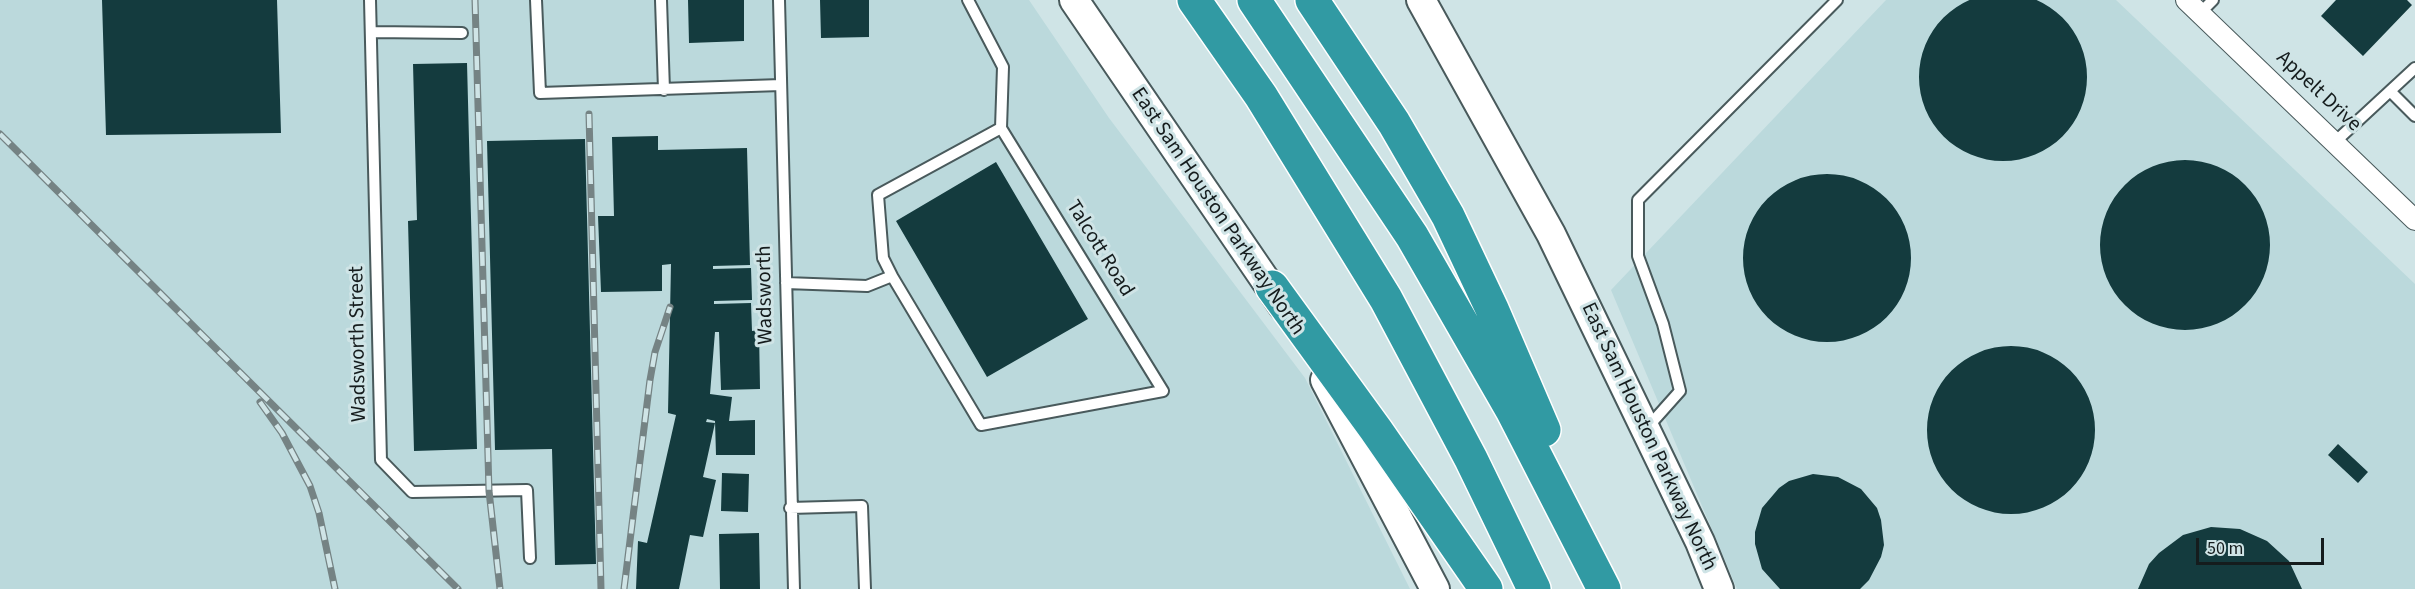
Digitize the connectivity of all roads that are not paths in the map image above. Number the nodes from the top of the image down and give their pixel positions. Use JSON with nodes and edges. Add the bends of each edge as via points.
{"nodes":[{"id":1,"x":370,"y":0,"type":"edge"},
{"id":2,"x":536,"y":0,"type":"edge"},
{"id":3,"x":661,"y":0,"type":"edge"},
{"id":4,"x":779,"y":0,"type":"edge"},
{"id":5,"x":968,"y":0,"type":"edge"},
{"id":6,"x":1074,"y":0,"type":"edge"},
{"id":7,"x":1189,"y":0,"type":"edge"},
{"id":8,"x":1194,"y":0,"type":"edge"},
{"id":9,"x":1254,"y":0,"type":"edge"},
{"id":10,"x":1312,"y":0,"type":"edge"},
{"id":11,"x":1421,"y":0,"type":"edge"},
{"id":12,"x":1837,"y":0,"type":"edge"},
{"id":13,"x":2200,"y":4,"type":"edge"},
{"id":14,"x":372,"y":32,"type":"junction"},
{"id":15,"x":462,"y":33,"type":"dead end"},
{"id":16,"x":1218,"y":33,"type":"junction"},
{"id":17,"x":2415,"y":68,"type":"edge"},
{"id":18,"x":781,"y":85,"type":"junction"},
{"id":19,"x":664,"y":90,"type":"junction"},
{"id":20,"x":2390,"y":91,"type":"junction"},
{"id":21,"x":2415,"y":116,"type":"edge"},
{"id":22,"x":1001,"y":128,"type":"junction"},
{"id":23,"x":2336,"y":141,"type":"junction"},
{"id":24,"x":2415,"y":220,"type":"edge"},
{"id":25,"x":892,"y":276,"type":"junction"},
{"id":26,"x":786,"y":283,"type":"junction"},
{"id":27,"x":1272,"y":287,"type":"junction"},
{"id":28,"x":1645,"y":430,"type":"junction"},
{"id":29,"x":790,"y":508,"type":"junction"},
{"id":30,"x":530,"y":558,"type":"dead end"},
{"id":31,"x":794,"y":589,"type":"edge"},
{"id":32,"x":865,"y":589,"type":"edge"},
{"id":33,"x":1435,"y":589,"type":"edge"},
{"id":34,"x":1486,"y":589,"type":"edge"},
{"id":35,"x":1534,"y":589,"type":"edge"},
{"id":36,"x":1604,"y":589,"type":"edge"},
{"id":37,"x":1611,"y":589,"type":"edge"},
{"id":38,"x":1719,"y":589,"type":"edge"}],
"edges":[{"from":1,"to":14,"type":"lane","name":"Wadsworth Street"},
{"from":2,"to":19,"type":"lane","via":[[540,93]]},
{"from":3,"to":19,"type":"lane"},
{"from":4,"to":18,"type":"lane","name":"Wadsworth"},
{"from":5,"to":22,"type":"lane","via":[[1003,67]]},
{"from":6,"to":27,"type":"main road","name":"East Sam Houston Parkway North"},
{"from":7,"to":16,"type":"highway"},
{"from":8,"to":16,"type":"highway"},
{"from":9,"to":36,"type":"highway","via":[[1412,236],[1512,410]]},
{"from":10,"to":37,"type":"highway","via":[[1394,123],[1470,260]]},
{"from":11,"to":28,"type":"main road","name":"East Sam Houston Parkway North","via":[[1551,234]]},
{"from":12,"to":28,"type":"lane","via":[[1638,200],[1638,256],[1663,324],[1680,391]]},
{"from":13,"to":23,"type":"street","name":"Appelt Drive"},
{"from":14,"to":15,"type":"lane"},
{"from":14,"to":30,"type":"lane","name":"Wadsworth Street","via":[[381,460],[412,492],[527,490]]},
{"from":16,"to":35,"type":"highway","via":[[1386,299]]},
{"from":17,"to":20,"type":"lane"},
{"from":18,"to":19,"type":"lane"},
{"from":18,"to":26,"type":"lane","name":"Wadsworth"},
{"from":20,"to":21,"type":"lane"},
{"from":20,"to":23,"type":"lane"},
{"from":22,"to":25,"type":"lane","via":[[878,195],[883,258]]},
{"from":22,"to":25,"type":"lane","name":"Talcott Road","via":[[1163,391],[981,425]]},
{"from":23,"to":24,"type":"street","name":"Appelt Drive"},
{"from":25,"to":26,"type":"lane","via":[[867,286]]},
{"from":26,"to":29,"type":"lane","name":"Wadsworth"},
{"from":27,"to":33,"type":"main road","name":"East Sam Houston Parkway North","via":[[1353,430]]},
{"from":27,"to":34,"type":"highway"},
{"from":28,"to":38,"type":"main road","name":"East Sam Houston Parkway North"},
{"from":29,"to":31,"type":"lane","name":"Wadsworth"},
{"from":29,"to":32,"type":"lane","via":[[862,506]]}]}
